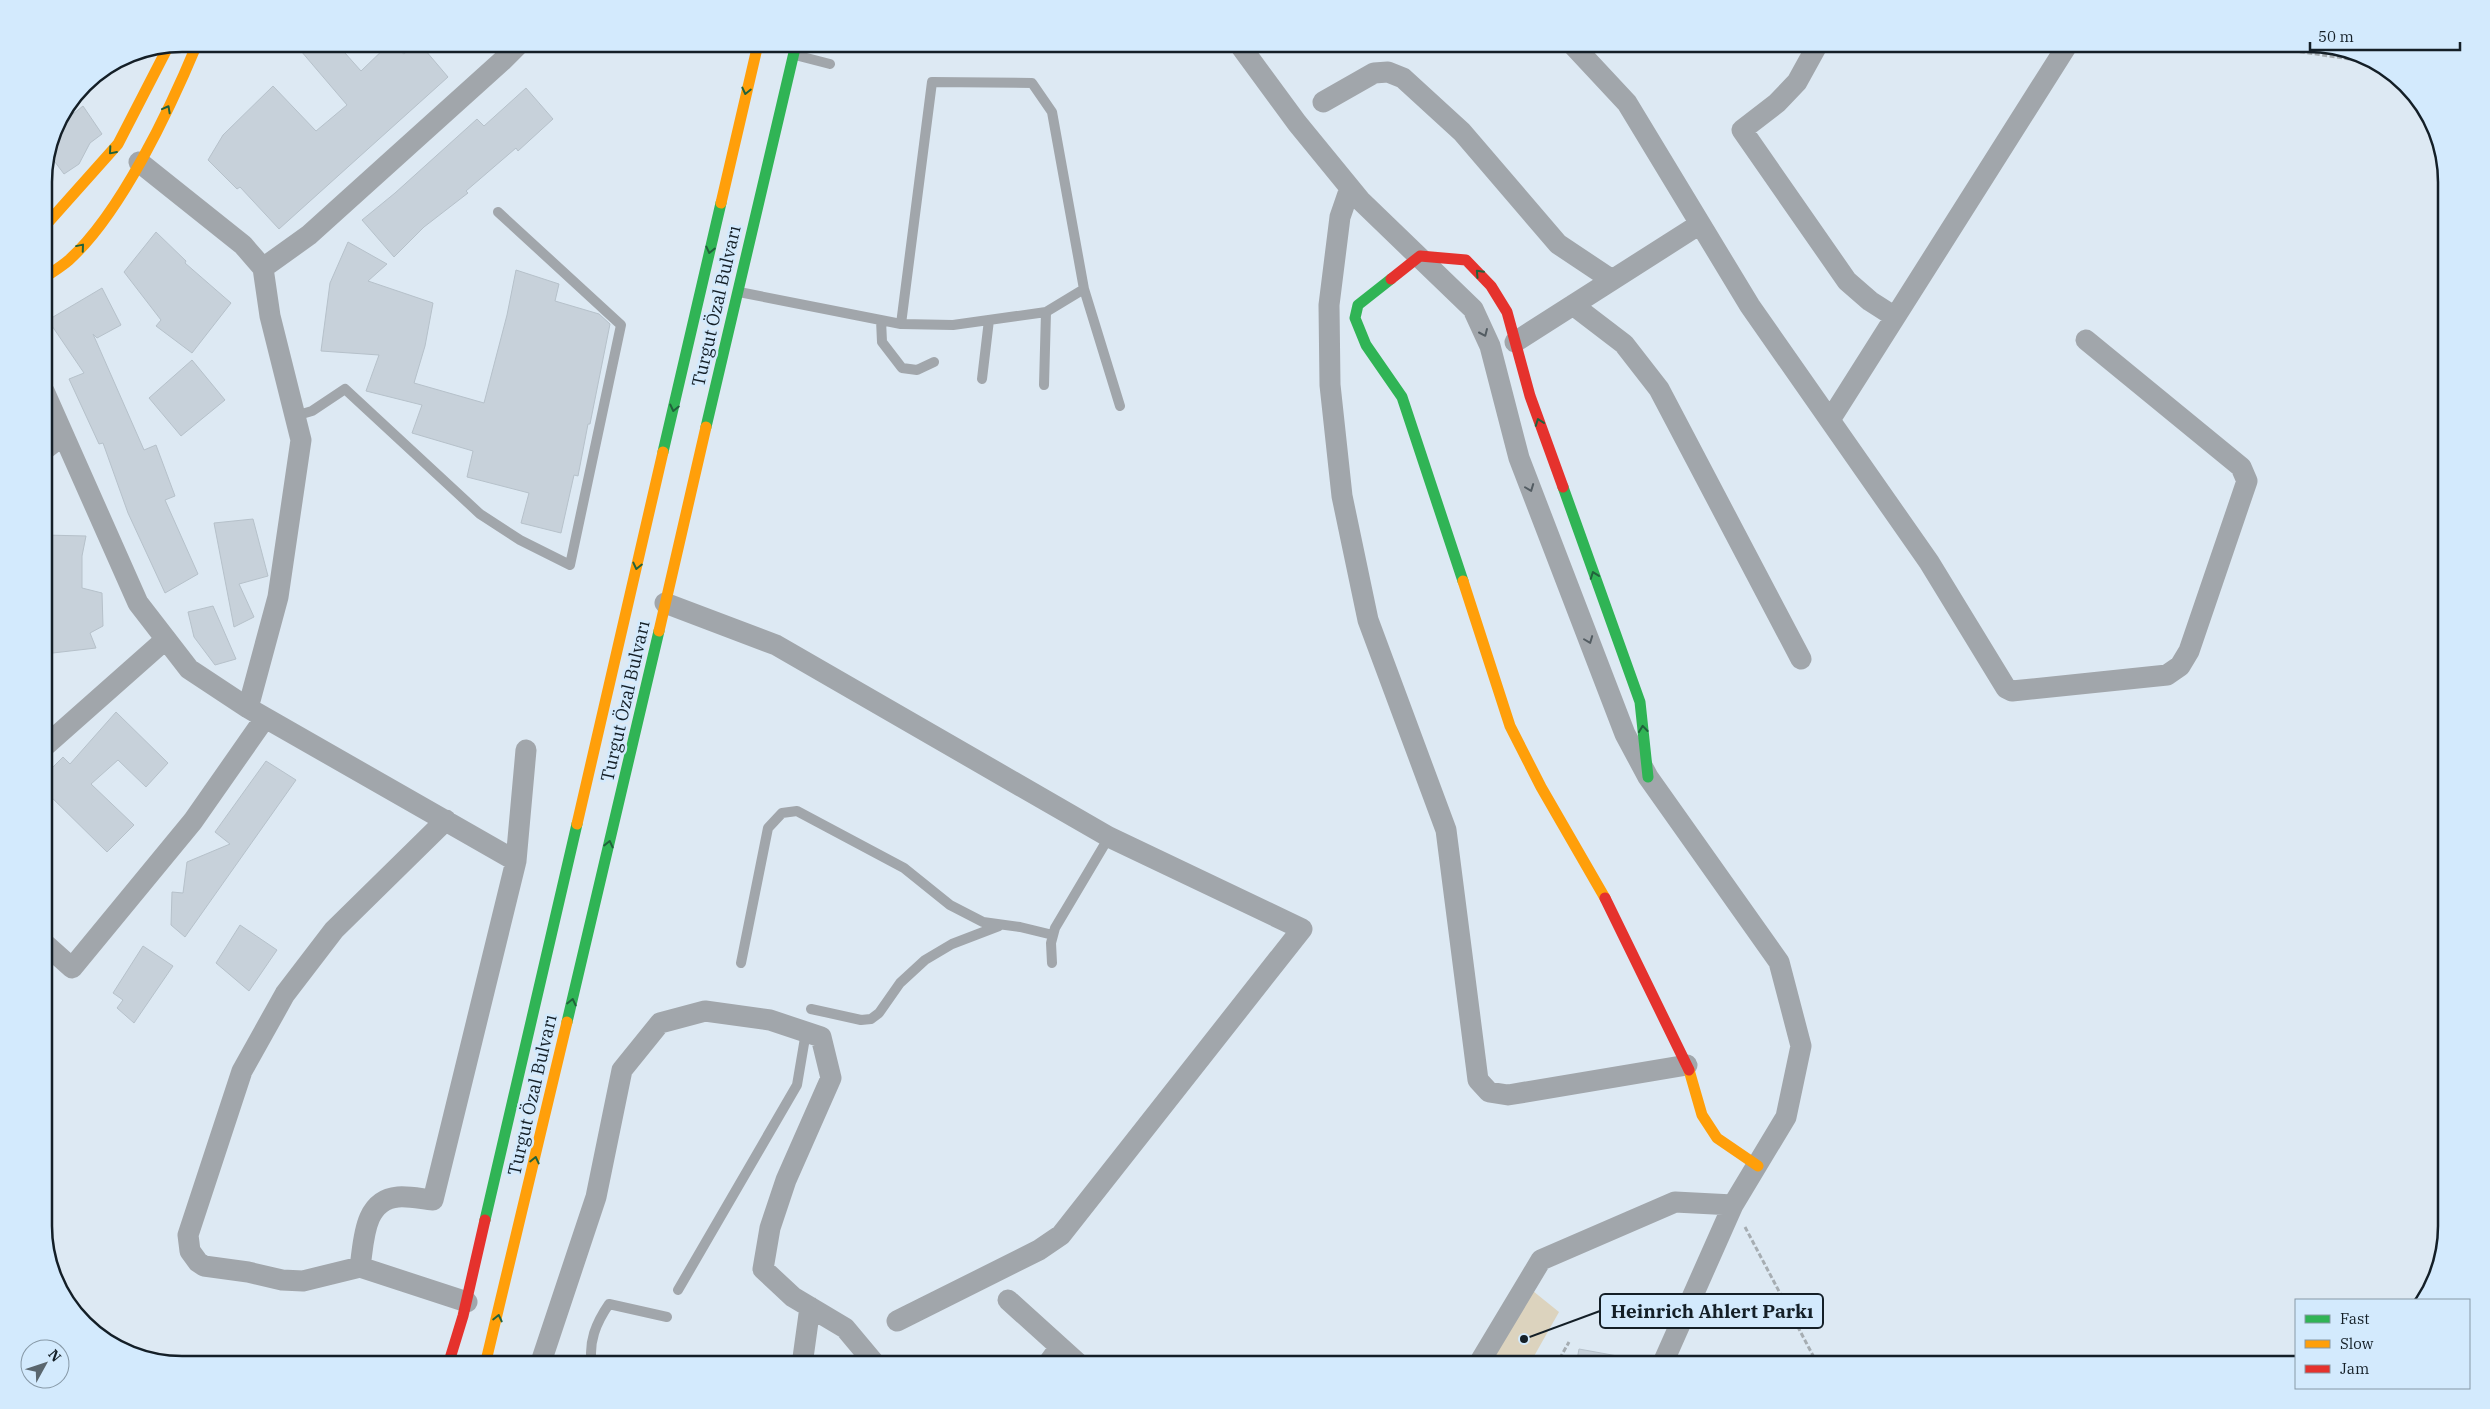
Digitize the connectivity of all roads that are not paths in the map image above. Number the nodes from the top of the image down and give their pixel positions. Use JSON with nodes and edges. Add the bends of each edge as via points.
{"nodes":[{"id":1,"x":1245,"y":52,"type":"edge"},
{"id":2,"x":1580,"y":52,"type":"edge"},
{"id":3,"x":1813,"y":52,"type":"edge"},
{"id":4,"x":2063,"y":52,"type":"edge"},
{"id":5,"x":193,"y":53,"type":"edge"},
{"id":6,"x":510,"y":53,"type":"edge"},
{"id":7,"x":756,"y":53,"type":"edge"},
{"id":8,"x":794,"y":53,"type":"edge"},
{"id":9,"x":804,"y":53,"type":"edge"},
{"id":10,"x":164,"y":54,"type":"edge"},
{"id":11,"x":830,"y":64,"type":"dead end"},
{"id":12,"x":1323,"y":102,"type":"dead end"},
{"id":13,"x":139,"y":162,"type":"junction"},
{"id":14,"x":1350,"y":188,"type":"junction"},
{"id":15,"x":498,"y":212,"type":"dead end"},
{"id":16,"x":53,"y":217,"type":"edge"},
{"id":17,"x":1700,"y":224,"type":"junction"},
{"id":18,"x":1420,"y":256,"type":"junction"},
{"id":19,"x":263,"y":268,"type":"junction"},
{"id":20,"x":53,"y":272,"type":"edge"},
{"id":21,"x":1612,"y":280,"type":"junction"},
{"id":22,"x":1084,"y":289,"type":"junction"},
{"id":23,"x":737,"y":292,"type":"junction"},
{"id":24,"x":1573,"y":305,"type":"junction"},
{"id":25,"x":1046,"y":312,"type":"junction"},
{"id":26,"x":1895,"y":317,"type":"junction"},
{"id":27,"x":881,"y":320,"type":"junction"},
{"id":28,"x":989,"y":320,"type":"junction"},
{"id":29,"x":901,"y":324,"type":"junction"},
{"id":30,"x":2086,"y":340,"type":"dead end"},
{"id":31,"x":1515,"y":342,"type":"junction"},
{"id":32,"x":934,"y":362,"type":"dead end"},
{"id":33,"x":982,"y":380,"type":"dead end"},
{"id":34,"x":1044,"y":385,"type":"dead end"},
{"id":35,"x":1120,"y":406,"type":"dead end"},
{"id":36,"x":53,"y":413,"type":"edge"},
{"id":37,"x":295,"y":416,"type":"junction"},
{"id":38,"x":1830,"y":420,"type":"junction"},
{"id":39,"x":62,"y":436,"type":"junction"},
{"id":40,"x":53,"y":443,"type":"edge"},
{"id":41,"x":665,"y":603,"type":"junction"},
{"id":42,"x":166,"y":639,"type":"junction"},
{"id":43,"x":1801,"y":659,"type":"dead end"},
{"id":44,"x":256,"y":713,"type":"junction"},
{"id":45,"x":53,"y":739,"type":"edge"},
{"id":46,"x":526,"y":750,"type":"dead end"},
{"id":47,"x":1648,"y":778,"type":"junction"},
{"id":48,"x":446,"y":820,"type":"junction"},
{"id":49,"x":1109,"y":838,"type":"junction"},
{"id":50,"x":516,"y":861,"type":"junction"},
{"id":51,"x":999,"y":926,"type":"junction"},
{"id":52,"x":1053,"y":935,"type":"junction"},
{"id":53,"x":53,"y":952,"type":"edge"},
{"id":54,"x":741,"y":963,"type":"dead end"},
{"id":55,"x":1052,"y":963,"type":"dead end"},
{"id":56,"x":812,"y":1009,"type":"dead end"},
{"id":57,"x":806,"y":1032,"type":"junction"},
{"id":58,"x":1687,"y":1065,"type":"junction"},
{"id":59,"x":1758,"y":1166,"type":"junction"},
{"id":60,"x":1733,"y":1205,"type":"junction"},
{"id":61,"x":360,"y":1267,"type":"junction"},
{"id":62,"x":678,"y":1290,"type":"dead end"},
{"id":63,"x":1008,"y":1300,"type":"dead end"},
{"id":64,"x":467,"y":1302,"type":"junction"},
{"id":65,"x":810,"y":1307,"type":"junction"},
{"id":66,"x":667,"y":1318,"type":"dead end"},
{"id":67,"x":897,"y":1321,"type":"dead end"},
{"id":68,"x":1060,"y":1347,"type":"junction"},
{"id":69,"x":451,"y":1356,"type":"edge"},
{"id":70,"x":488,"y":1356,"type":"edge"},
{"id":71,"x":543,"y":1356,"type":"edge"},
{"id":72,"x":590,"y":1356,"type":"edge"},
{"id":73,"x":803,"y":1356,"type":"edge"},
{"id":74,"x":868,"y":1356,"type":"edge"},
{"id":75,"x":1054,"y":1356,"type":"edge"},
{"id":76,"x":1070,"y":1356,"type":"edge"},
{"id":77,"x":1483,"y":1356,"type":"edge"},
{"id":78,"x":1666,"y":1356,"type":"edge"}],
"edges":[{"from":1,"to":14,"type":"street"},
{"from":2,"to":17,"type":"street","via":[[1627,103]]},
{"from":3,"to":26,"type":"street","via":[[1797,82],[1742,130],[1847,281]]},
{"from":4,"to":26,"type":"street"},
{"from":13,"to":5,"type":"main road","one_way":true},
{"from":6,"to":19,"type":"street","via":[[309,235]]},
{"from":7,"to":64,"type":"main road","name":"Turgut Özal Bulvarı","one_way":true},
{"from":8,"to":23,"type":"main road","name":"Turgut Özal Bulvarı"},
{"from":9,"to":11,"type":"lane"},
{"from":10,"to":16,"type":"main road","one_way":true,"via":[[118,144]]},
{"from":12,"to":21,"type":"street","via":[[1374,73],[1388,72],[1403,78],[1462,132],[1558,244]]},
{"from":13,"to":19,"type":"street","via":[[244,245]]},
{"from":20,"to":13,"type":"main road","one_way":true,"via":[[69,260],[107,216]]},
{"from":14,"to":18,"type":"street"},
{"from":14,"to":58,"type":"street","via":[[1340,217],[1329,305],[1330,385],[1342,496],[1368,620],[1446,830],[1478,1080],[1489,1092],[1508,1095]]},
{"from":15,"to":37,"type":"lane","via":[[621,325],[570,565],[520,540],[480,514],[345,389],[312,410]]},
{"from":17,"to":21,"type":"street"},
{"from":17,"to":38,"type":"street","via":[[1750,306]]},
{"from":31,"to":18,"type":"main road","one_way":true,"via":[[1507,312],[1491,286],[1466,260]]},
{"from":18,"to":47,"type":"street","one_way":true,"via":[[1474,309],[1486,338],[1519,458],[1624,734]]},
{"from":18,"to":58,"type":"main road","via":[[1358,305],[1355,318],[1366,345],[1402,397],[1510,726],[1603,894]]},
{"from":19,"to":37,"type":"street","via":[[270,316]]},
{"from":21,"to":24,"type":"street"},
{"from":22,"to":25,"type":"lane"},
{"from":22,"to":29,"type":"lane","via":[[1052,112],[1032,83],[932,82]]},
{"from":22,"to":35,"type":"lane"},
{"from":23,"to":27,"type":"lane"},
{"from":23,"to":41,"type":"main road","name":"Turgut Özal Bulvarı"},
{"from":24,"to":31,"type":"street"},
{"from":24,"to":43,"type":"street","via":[[1624,344],[1659,389]]},
{"from":25,"to":28,"type":"lane"},
{"from":25,"to":34,"type":"lane"},
{"from":26,"to":38,"type":"street"},
{"from":27,"to":29,"type":"lane"},
{"from":27,"to":32,"type":"lane","via":[[882,342],[902,368],[917,370]]},
{"from":28,"to":29,"type":"lane","via":[[953,325]]},
{"from":28,"to":33,"type":"lane"},
{"from":30,"to":38,"type":"street","via":[[2242,467],[2246,477],[2247,482],[2189,651],[2180,666],[2167,674],[2019,692],[2006,688],[1929,562]]},
{"from":47,"to":31,"type":"main road","one_way":true,"via":[[1640,702],[1533,405]]},
{"from":36,"to":39,"type":"street"},
{"from":37,"to":44,"type":"street","via":[[301,440],[278,597]]},
{"from":39,"to":40,"type":"street"},
{"from":39,"to":42,"type":"street","via":[[138,602]]},
{"from":41,"to":49,"type":"street","via":[[776,645]]},
{"from":70,"to":41,"type":"main road","name":"Turgut Özal Bulvarı","one_way":true},
{"from":42,"to":44,"type":"street","via":[[189,669]]},
{"from":42,"to":45,"type":"street"},
{"from":44,"to":48,"type":"street"},
{"from":44,"to":53,"type":"street","via":[[193,821],[72,968]]},
{"from":46,"to":50,"type":"street"},
{"from":47,"to":59,"type":"street","via":[[1779,962],[1800,1046],[1786,1117]]},
{"from":48,"to":50,"type":"street"},
{"from":48,"to":61,"type":"street","via":[[334,930],[284,994],[242,1071],[188,1235],[190,1251],[204,1266],[303,1281]]},
{"from":49,"to":52,"type":"lane"},
{"from":49,"to":67,"type":"street","via":[[1302,929],[1061,1234],[1039,1250]]},
{"from":50,"to":61,"type":"street","via":[[433,1200],[398,1197],[377,1207],[365,1229]]},
{"from":51,"to":52,"type":"lane"},
{"from":51,"to":54,"type":"lane","via":[[983,922],[950,905],[904,868],[797,811],[782,813],[768,828]]},
{"from":51,"to":56,"type":"lane","via":[[952,944],[925,960],[900,983],[872,1019],[861,1020]]},
{"from":52,"to":55,"type":"lane"},
{"from":57,"to":62,"type":"lane","via":[[797,1085]]},
{"from":57,"to":65,"type":"street","via":[[821,1037],[831,1078],[786,1180],[770,1228],[763,1270],[793,1297]]},
{"from":57,"to":71,"type":"street","via":[[770,1020],[705,1011],[660,1022],[622,1070],[596,1197]]},
{"from":58,"to":59,"type":"main road","via":[[1702,1115],[1717,1138]]},
{"from":59,"to":60,"type":"street"},
{"from":60,"to":77,"type":"street","via":[[1675,1202],[1541,1260]]},
{"from":60,"to":78,"type":"street"},
{"from":61,"to":64,"type":"street"},
{"from":63,"to":68,"type":"street"},
{"from":64,"to":69,"type":"main road","name":"Turgut Özal Bulvarı"},
{"from":65,"to":73,"type":"street"},
{"from":65,"to":74,"type":"street","via":[[844,1328]]},
{"from":66,"to":72,"type":"lane","via":[[609,1304],[594,1331]]},
{"from":68,"to":75,"type":"street"},
{"from":68,"to":76,"type":"street"}]}
